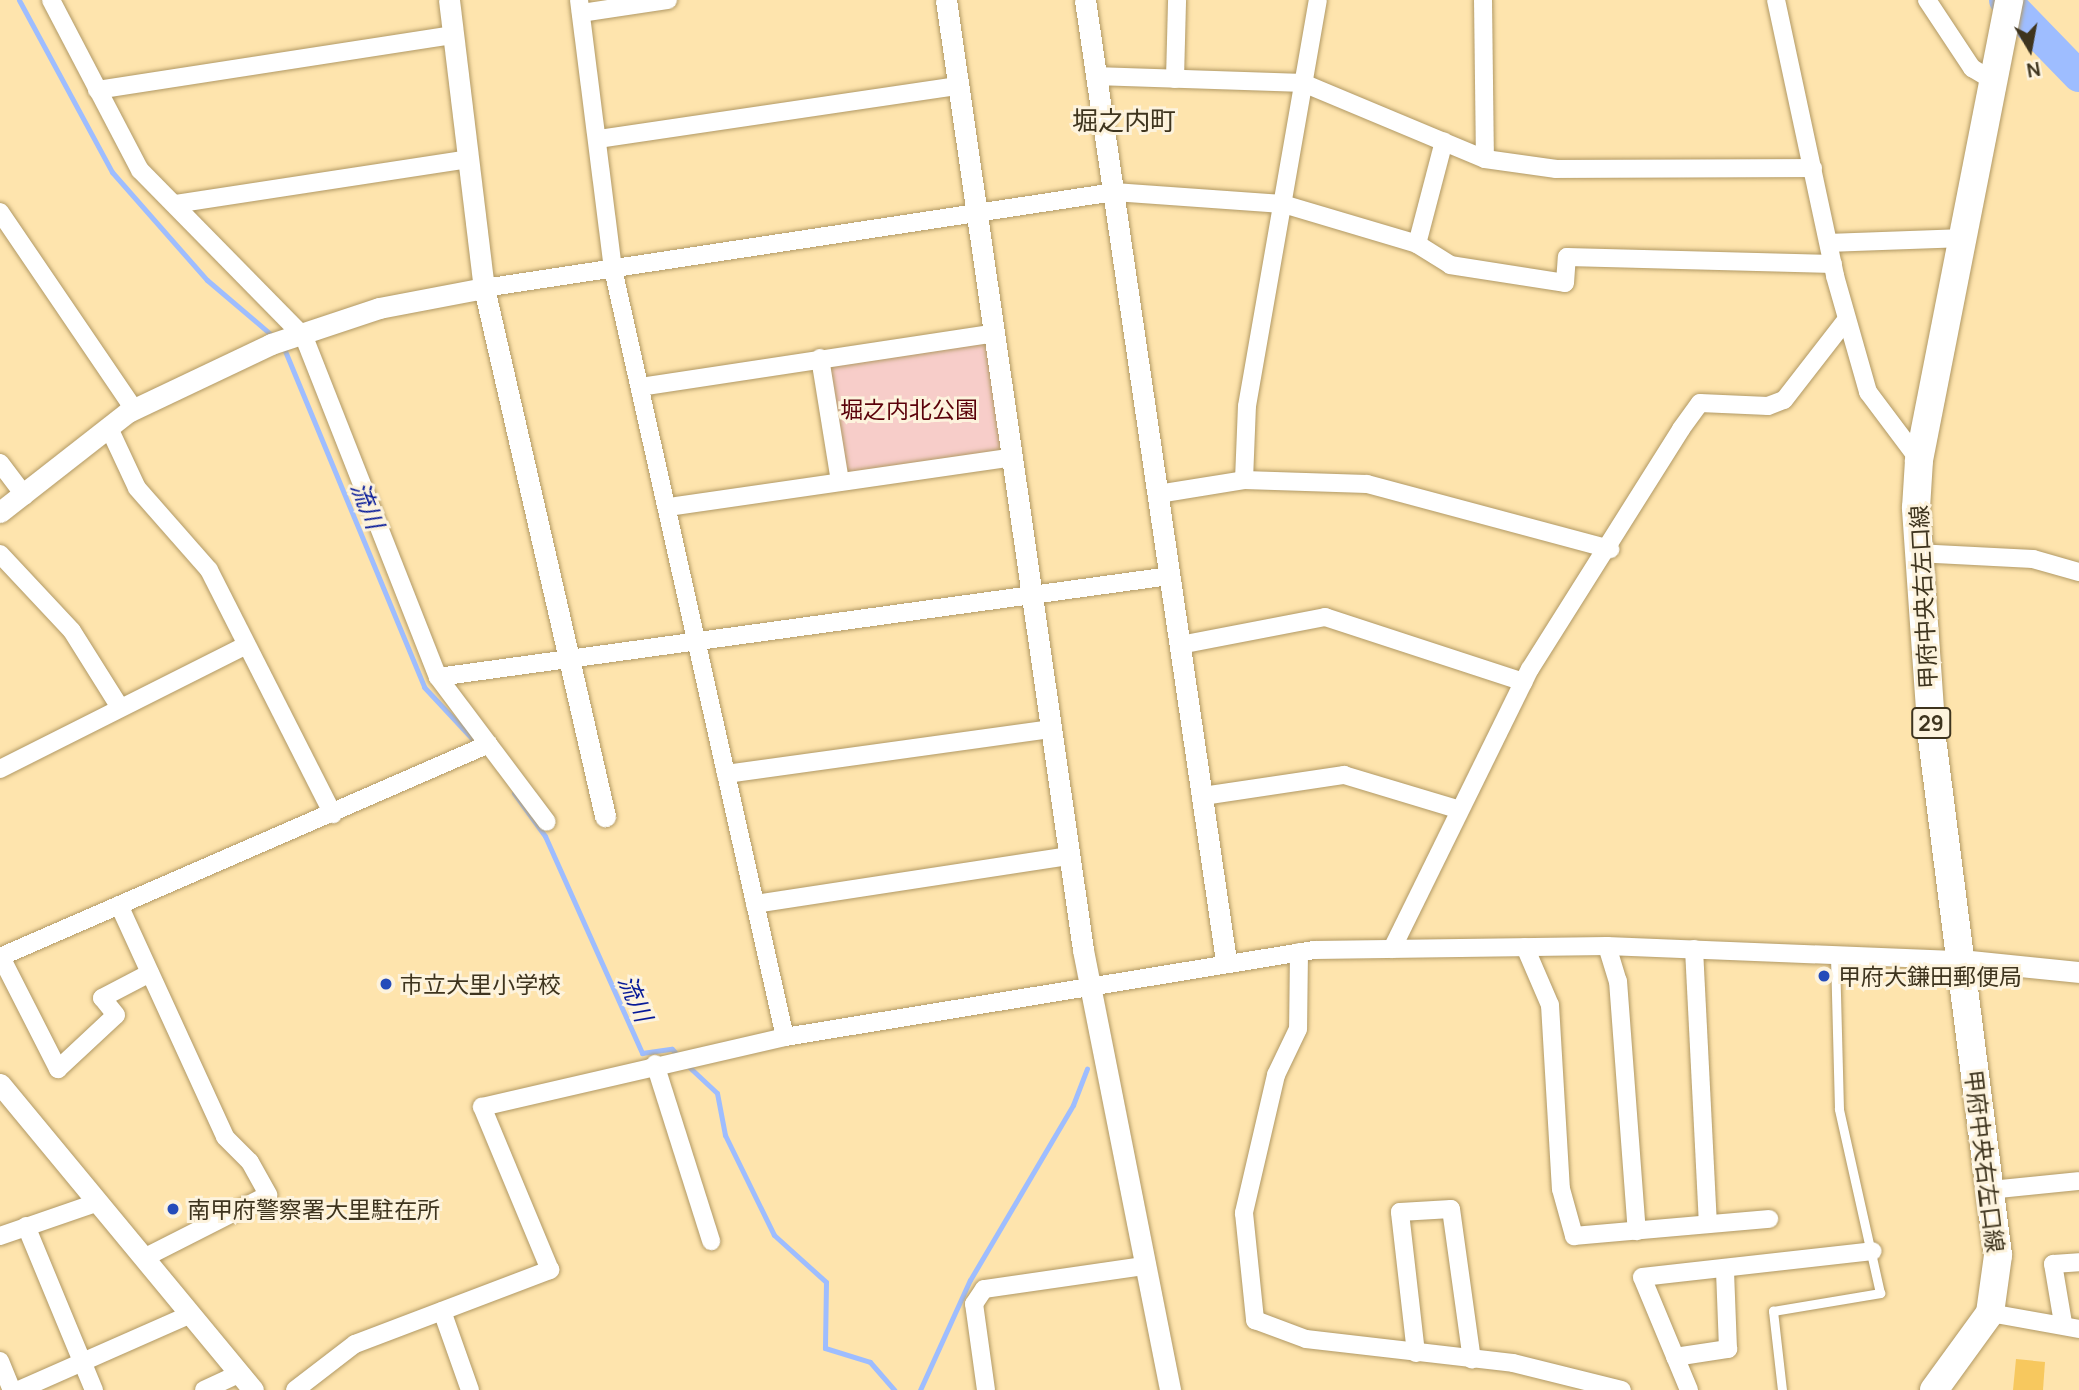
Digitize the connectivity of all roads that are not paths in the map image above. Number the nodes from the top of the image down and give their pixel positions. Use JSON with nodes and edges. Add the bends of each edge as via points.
{"nodes":[{"id":1,"x":51,"y":0,"type":"edge"},
{"id":2,"x":449,"y":0,"type":"edge"},
{"id":3,"x":668,"y":0,"type":"edge"},
{"id":4,"x":946,"y":0,"type":"edge"},
{"id":5,"x":1085,"y":0,"type":"edge"},
{"id":6,"x":1177,"y":0,"type":"edge"},
{"id":7,"x":1318,"y":0,"type":"edge"},
{"id":8,"x":1483,"y":0,"type":"edge"},
{"id":9,"x":1776,"y":0,"type":"edge"},
{"id":10,"x":1927,"y":0,"type":"edge"},
{"id":11,"x":2009,"y":0,"type":"edge"},
{"id":12,"x":580,"y":7,"type":"edge"},
{"id":13,"x":453,"y":35,"type":"junction"},
{"id":14,"x":1096,"y":76,"type":"junction"},
{"id":15,"x":1175,"y":79,"type":"junction"},
{"id":16,"x":1994,"y":81,"type":"junction"},
{"id":17,"x":1303,"y":83,"type":"junction"},
{"id":18,"x":959,"y":86,"type":"junction"},
{"id":19,"x":97,"y":90,"type":"junction"},
{"id":20,"x":598,"y":139,"type":"junction"},
{"id":21,"x":1444,"y":141,"type":"junction"},
{"id":22,"x":468,"y":159,"type":"junction"},
{"id":23,"x":1485,"y":159,"type":"junction"},
{"id":24,"x":1813,"y":168,"type":"junction"},
{"id":25,"x":1114,"y":192,"type":"junction"},
{"id":26,"x":175,"y":204,"type":"junction"},
{"id":27,"x":1283,"y":204,"type":"junction"},
{"id":28,"x":978,"y":212,"type":"junction"},
{"id":29,"x":0,"y":213,"type":"edge"},
{"id":30,"x":1963,"y":238,"type":"junction"},
{"id":31,"x":1829,"y":243,"type":"junction"},
{"id":32,"x":1417,"y":244,"type":"junction"},
{"id":33,"x":1833,"y":264,"type":"junction"},
{"id":34,"x":613,"y":270,"type":"junction"},
{"id":35,"x":484,"y":288,"type":"junction"},
{"id":36,"x":1846,"y":320,"type":"junction"},
{"id":37,"x":995,"y":333,"type":"junction"},
{"id":38,"x":298,"y":338,"type":"junction"},
{"id":39,"x":820,"y":358,"type":"junction"},
{"id":40,"x":640,"y":387,"type":"junction"},
{"id":41,"x":134,"y":409,"type":"junction"},
{"id":42,"x":109,"y":428,"type":"junction"},
{"id":43,"x":1013,"y":457,"type":"junction"},
{"id":44,"x":1919,"y":460,"type":"junction"},
{"id":45,"x":0,"y":463,"type":"edge"},
{"id":46,"x":1244,"y":480,"type":"junction"},
{"id":47,"x":840,"y":481,"type":"junction"},
{"id":48,"x":1158,"y":494,"type":"junction"},
{"id":49,"x":25,"y":496,"type":"junction"},
{"id":50,"x":668,"y":507,"type":"junction"},
{"id":51,"x":0,"y":512,"type":"edge"},
{"id":52,"x":1610,"y":549,"type":"junction"},
{"id":53,"x":1916,"y":553,"type":"junction"},
{"id":54,"x":0,"y":554,"type":"edge"},
{"id":55,"x":2079,"y":572,"type":"edge"},
{"id":56,"x":1170,"y":576,"type":"junction"},
{"id":57,"x":1033,"y":596,"type":"junction"},
{"id":58,"x":697,"y":641,"type":"junction"},
{"id":59,"x":247,"y":645,"type":"junction"},
{"id":60,"x":1180,"y":645,"type":"junction"},
{"id":61,"x":568,"y":659,"type":"junction"},
{"id":62,"x":438,"y":677,"type":"junction"},
{"id":63,"x":1524,"y":682,"type":"junction"},
{"id":64,"x":119,"y":706,"type":"junction"},
{"id":65,"x":1052,"y":729,"type":"junction"},
{"id":66,"x":484,"y":746,"type":"junction"},
{"id":67,"x":0,"y":769,"type":"edge"},
{"id":68,"x":726,"y":774,"type":"junction"},
{"id":69,"x":1203,"y":796,"type":"junction"},
{"id":70,"x":1460,"y":810,"type":"junction"},
{"id":71,"x":333,"y":814,"type":"junction"},
{"id":72,"x":605,"y":816,"type":"dead end"},
{"id":73,"x":547,"y":822,"type":"dead end"},
{"id":74,"x":1070,"y":856,"type":"junction"},
{"id":75,"x":755,"y":904,"type":"junction"},
{"id":76,"x":118,"y":905,"type":"junction"},
{"id":77,"x":1607,"y":946,"type":"junction"},
{"id":78,"x":1525,"y":947,"type":"junction"},
{"id":79,"x":1392,"y":949,"type":"junction"},
{"id":80,"x":1694,"y":949,"type":"junction"},
{"id":81,"x":1298,"y":952,"type":"junction"},
{"id":82,"x":1835,"y":954,"type":"junction"},
{"id":83,"x":1,"y":957,"type":"edge"},
{"id":84,"x":1961,"y":960,"type":"junction"},
{"id":85,"x":1226,"y":961,"type":"junction"},
{"id":86,"x":2079,"y":972,"type":"edge"},
{"id":87,"x":150,"y":973,"type":"junction"},
{"id":88,"x":1091,"y":989,"type":"junction"},
{"id":89,"x":785,"y":1037,"type":"junction"},
{"id":90,"x":669,"y":1061,"type":"junction"},
{"id":91,"x":0,"y":1084,"type":"edge"},
{"id":92,"x":2079,"y":1181,"type":"edge"},
{"id":93,"x":1990,"y":1191,"type":"junction"},
{"id":94,"x":96,"y":1203,"type":"junction"},
{"id":95,"x":1769,"y":1219,"type":"dead end"},
{"id":96,"x":1709,"y":1224,"type":"junction"},
{"id":97,"x":26,"y":1226,"type":"junction"},
{"id":98,"x":1637,"y":1231,"type":"junction"},
{"id":99,"x":0,"y":1236,"type":"edge"},
{"id":100,"x":711,"y":1241,"type":"dead end"},
{"id":101,"x":1873,"y":1251,"type":"junction"},
{"id":102,"x":144,"y":1258,"type":"junction"},
{"id":103,"x":2079,"y":1262,"type":"edge"},
{"id":104,"x":1143,"y":1266,"type":"junction"},
{"id":105,"x":1725,"y":1270,"type":"junction"},
{"id":106,"x":442,"y":1311,"type":"junction"},
{"id":107,"x":1990,"y":1313,"type":"junction"},
{"id":108,"x":191,"y":1314,"type":"junction"},
{"id":109,"x":2071,"y":1326,"type":"edge"},
{"id":110,"x":1416,"y":1353,"type":"junction"},
{"id":111,"x":1675,"y":1357,"type":"junction"},
{"id":112,"x":1472,"y":1360,"type":"junction"},
{"id":113,"x":0,"y":1361,"type":"edge"},
{"id":114,"x":82,"y":1361,"type":"junction"},
{"id":115,"x":246,"y":1381,"type":"edge"},
{"id":116,"x":12,"y":1390,"type":"edge"},
{"id":117,"x":19,"y":1390,"type":"edge"},
{"id":118,"x":94,"y":1390,"type":"edge"},
{"id":119,"x":204,"y":1390,"type":"edge"},
{"id":120,"x":295,"y":1390,"type":"edge"},
{"id":121,"x":470,"y":1390,"type":"edge"},
{"id":122,"x":986,"y":1390,"type":"edge"},
{"id":123,"x":1170,"y":1390,"type":"edge"},
{"id":124,"x":1622,"y":1390,"type":"edge"},
{"id":125,"x":1689,"y":1390,"type":"edge"},
{"id":126,"x":1782,"y":1390,"type":"edge"},
{"id":127,"x":1934,"y":1390,"type":"edge"}],
"edges":[{"from":1,"to":19,"type":"street"},
{"from":2,"to":13,"type":"street"},
{"from":3,"to":12,"type":"street"},
{"from":4,"to":18,"type":"street"},
{"from":5,"to":14,"type":"street"},
{"from":6,"to":15,"type":"street"},
{"from":7,"to":17,"type":"street"},
{"from":8,"to":23,"type":"street"},
{"from":9,"to":24,"type":"street"},
{"from":10,"to":16,"type":"street","via":[[1972,68]]},
{"from":11,"to":16,"type":"main road","name":"甲府中央右左口線","number":"29"},
{"from":12,"to":20,"type":"street"},
{"from":13,"to":19,"type":"street"},
{"from":13,"to":22,"type":"street"},
{"from":14,"to":15,"type":"street"},
{"from":14,"to":25,"type":"street"},
{"from":15,"to":17,"type":"street"},
{"from":16,"to":30,"type":"main road","name":"甲府中央右左口線","number":"29"},
{"from":17,"to":21,"type":"street"},
{"from":17,"to":27,"type":"street"},
{"from":18,"to":20,"type":"street"},
{"from":18,"to":28,"type":"street"},
{"from":19,"to":26,"type":"street","via":[[139,170]]},
{"from":20,"to":34,"type":"street"},
{"from":21,"to":23,"type":"street"},
{"from":21,"to":32,"type":"street"},
{"from":22,"to":26,"type":"street"},
{"from":22,"to":35,"type":"street"},
{"from":23,"to":24,"type":"street","via":[[1556,169]]},
{"from":24,"to":31,"type":"street"},
{"from":25,"to":27,"type":"street"},
{"from":25,"to":28,"type":"street"},
{"from":25,"to":48,"type":"street"},
{"from":26,"to":38,"type":"street"},
{"from":27,"to":32,"type":"street"},
{"from":27,"to":46,"type":"street","via":[[1247,406]]},
{"from":28,"to":34,"type":"street"},
{"from":28,"to":37,"type":"street"},
{"from":29,"to":41,"type":"street"},
{"from":30,"to":31,"type":"street"},
{"from":30,"to":44,"type":"main road","name":"甲府中央右左口線","number":"29"},
{"from":31,"to":33,"type":"street"},
{"from":32,"to":33,"type":"street","via":[[1450,265],[1565,283],[1567,257]]},
{"from":33,"to":36,"type":"street"},
{"from":34,"to":35,"type":"street"},
{"from":34,"to":40,"type":"street"},
{"from":35,"to":38,"type":"street","via":[[379,308]]},
{"from":35,"to":61,"type":"street"},
{"from":36,"to":44,"type":"street","via":[[1868,392]]},
{"from":36,"to":52,"type":"street","via":[[1784,400],[1768,406],[1700,403]]},
{"from":37,"to":39,"type":"street"},
{"from":37,"to":43,"type":"street"},
{"from":38,"to":41,"type":"street","via":[[271,344]]},
{"from":38,"to":62,"type":"street"},
{"from":39,"to":40,"type":"street"},
{"from":39,"to":47,"type":"street"},
{"from":40,"to":50,"type":"street"},
{"from":41,"to":42,"type":"street"},
{"from":42,"to":49,"type":"street"},
{"from":42,"to":59,"type":"street","via":[[137,488],[209,570]]},
{"from":43,"to":47,"type":"street"},
{"from":43,"to":57,"type":"street"},
{"from":44,"to":53,"type":"main road","name":"甲府中央右左口線","number":"29"},
{"from":45,"to":49,"type":"street"},
{"from":46,"to":48,"type":"street"},
{"from":46,"to":52,"type":"street","via":[[1367,484]]},
{"from":47,"to":50,"type":"street"},
{"from":48,"to":56,"type":"street"},
{"from":49,"to":51,"type":"street"},
{"from":50,"to":58,"type":"street"},
{"from":52,"to":63,"type":"street"},
{"from":53,"to":55,"type":"street","via":[[2033,559]]},
{"from":53,"to":84,"type":"main road","name":"甲府中央右左口線","number":"29"},
{"from":54,"to":64,"type":"street","via":[[72,631]]},
{"from":56,"to":57,"type":"street"},
{"from":56,"to":60,"type":"street"},
{"from":57,"to":58,"type":"street"},
{"from":57,"to":65,"type":"street"},
{"from":58,"to":61,"type":"street"},
{"from":58,"to":68,"type":"street"},
{"from":59,"to":64,"type":"street"},
{"from":59,"to":71,"type":"street"},
{"from":60,"to":63,"type":"street","via":[[1325,617]]},
{"from":60,"to":69,"type":"street"},
{"from":61,"to":62,"type":"street"},
{"from":61,"to":72,"type":"street"},
{"from":62,"to":66,"type":"street"},
{"from":63,"to":70,"type":"street"},
{"from":64,"to":67,"type":"street"},
{"from":65,"to":68,"type":"street"},
{"from":65,"to":74,"type":"street"},
{"from":66,"to":71,"type":"street"},
{"from":66,"to":73,"type":"street"},
{"from":68,"to":75,"type":"street"},
{"from":69,"to":70,"type":"street","via":[[1344,775]]},
{"from":69,"to":85,"type":"street"},
{"from":70,"to":79,"type":"street"},
{"from":71,"to":76,"type":"street"},
{"from":74,"to":75,"type":"street"},
{"from":74,"to":88,"type":"street"},
{"from":75,"to":89,"type":"street"},
{"from":76,"to":83,"type":"street"},
{"from":76,"to":87,"type":"street"},
{"from":77,"to":78,"type":"street"},
{"from":77,"to":80,"type":"street"},
{"from":77,"to":98,"type":"street","via":[[1618,981]]},
{"from":78,"to":79,"type":"street"},
{"from":78,"to":98,"type":"street","via":[[1550,1005],[1561,1189],[1574,1237]]},
{"from":79,"to":81,"type":"street"},
{"from":80,"to":82,"type":"street"},
{"from":80,"to":96,"type":"street"},
{"from":81,"to":85,"type":"street"},
{"from":81,"to":110,"type":"street","via":[[1298,1028],[1276,1075],[1244,1213],[1255,1320],[1306,1339]]},
{"from":82,"to":84,"type":"street"},
{"from":82,"to":101,"type":"lane","via":[[1839,1109]]},
{"from":83,"to":87,"type":"street","via":[[58,1069],[116,1015],[102,998]]},
{"from":84,"to":86,"type":"street"},
{"from":84,"to":93,"type":"main road","name":"甲府中央右左口線","number":"29"},
{"from":85,"to":88,"type":"street"},
{"from":87,"to":102,"type":"street","via":[[225,1136],[268,1195]]},
{"from":88,"to":89,"type":"street"},
{"from":88,"to":104,"type":"street"},
{"from":89,"to":90,"type":"street"},
{"from":90,"to":100,"type":"street"},
{"from":90,"to":106,"type":"street","via":[[482,1107],[550,1270]]},
{"from":91,"to":94,"type":"street"},
{"from":92,"to":93,"type":"street"},
{"from":93,"to":107,"type":"main road","name":"甲府中央右左口線","number":"29","via":[[1998,1255]]},
{"from":94,"to":97,"type":"street"},
{"from":94,"to":102,"type":"street"},
{"from":95,"to":96,"type":"street"},
{"from":96,"to":98,"type":"street"},
{"from":97,"to":99,"type":"street"},
{"from":97,"to":114,"type":"street"},
{"from":101,"to":105,"type":"street"},
{"from":101,"to":126,"type":"lane","via":[[1880,1293],[1773,1311]]},
{"from":102,"to":108,"type":"street"},
{"from":103,"to":109,"type":"street","via":[[2053,1264]]},
{"from":104,"to":122,"type":"street","via":[[984,1289],[974,1304]]},
{"from":104,"to":123,"type":"street"},
{"from":105,"to":111,"type":"street","via":[[1728,1349]]},
{"from":105,"to":111,"type":"street","via":[[1642,1277]]},
{"from":106,"to":120,"type":"street","via":[[355,1344]]},
{"from":106,"to":121,"type":"street"},
{"from":107,"to":109,"type":"street"},
{"from":107,"to":127,"type":"main road","name":"甲府中央右左口線","number":"29"},
{"from":108,"to":114,"type":"street"},
{"from":108,"to":115,"type":"street"},
{"from":110,"to":112,"type":"street"},
{"from":110,"to":112,"type":"street","via":[[1400,1212],[1451,1209]]},
{"from":111,"to":125,"type":"street"},
{"from":112,"to":124,"type":"street","via":[[1513,1363]]},
{"from":113,"to":116,"type":"street"},
{"from":114,"to":117,"type":"street"},
{"from":114,"to":118,"type":"street"},
{"from":115,"to":119,"type":"street"}]}
